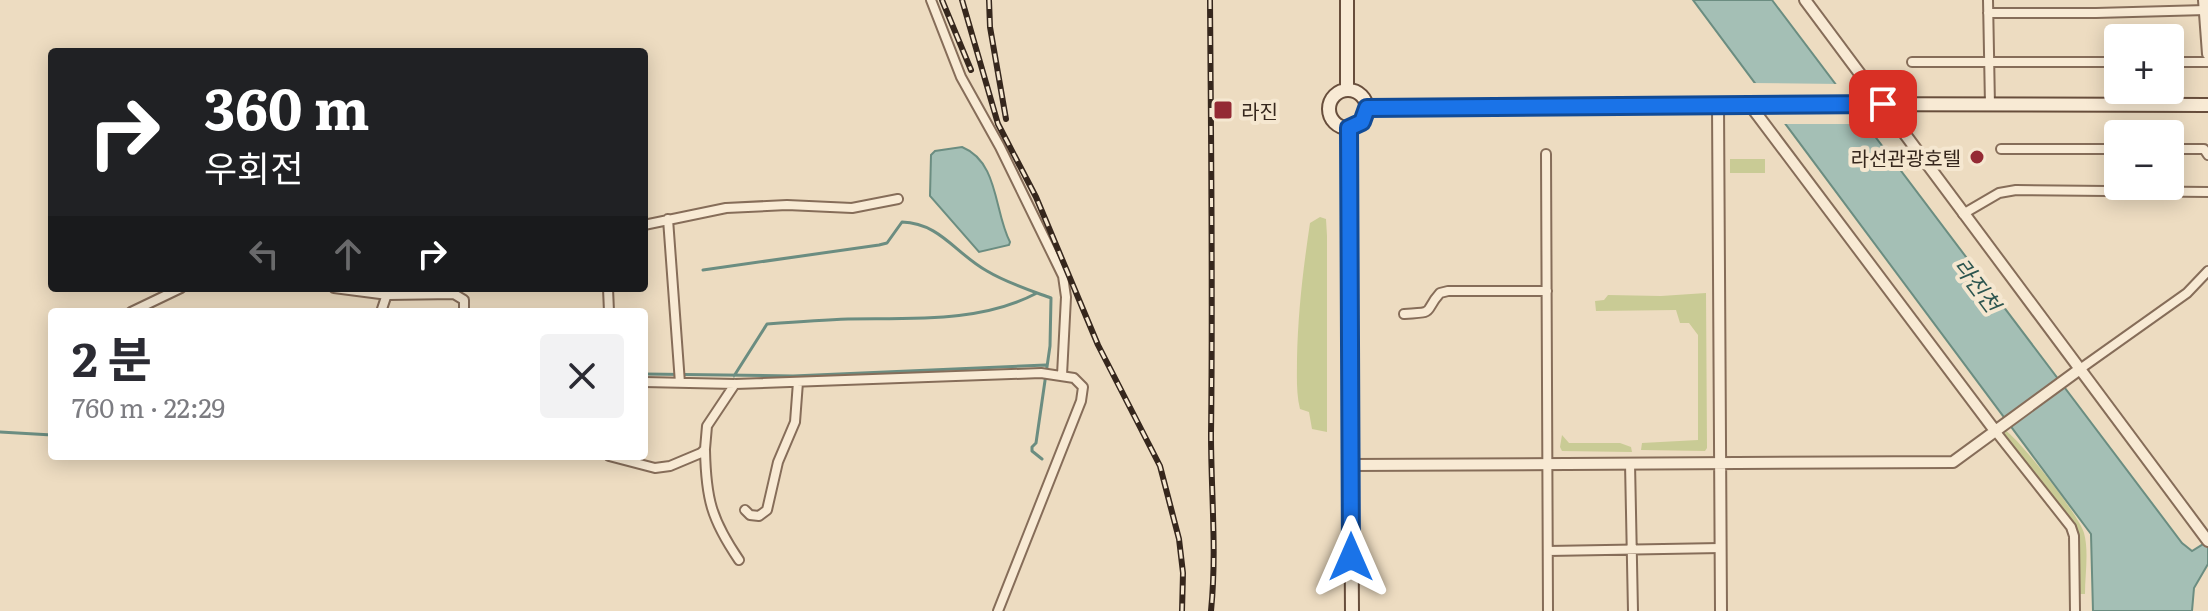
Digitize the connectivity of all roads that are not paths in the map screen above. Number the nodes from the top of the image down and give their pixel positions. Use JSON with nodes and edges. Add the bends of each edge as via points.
{"nodes":[{"id":1,"x":931,"y":0,"type":"edge"},
{"id":2,"x":1347,"y":0,"type":"edge"},
{"id":3,"x":1805,"y":0,"type":"edge"},
{"id":4,"x":1988,"y":0,"type":"edge"},
{"id":5,"x":2205,"y":5,"type":"edge"},
{"id":6,"x":1988,"y":13,"type":"junction"},
{"id":7,"x":2208,"y":54,"type":"edge"},
{"id":8,"x":1912,"y":62,"type":"dead end"},
{"id":9,"x":1989,"y":62,"type":"junction"},
{"id":10,"x":2104,"y":62,"type":"edge"},
{"id":11,"x":2184,"y":62,"type":"edge"},
{"id":12,"x":2208,"y":62,"type":"edge"},
{"id":13,"x":1347,"y":90,"type":"junction"},
{"id":14,"x":1883,"y":104,"type":"junction"},
{"id":15,"x":1718,"y":105,"type":"junction"},
{"id":16,"x":1750,"y":105,"type":"junction"},
{"id":17,"x":1990,"y":105,"type":"junction"},
{"id":18,"x":2208,"y":105,"type":"edge"},
{"id":19,"x":1367,"y":108,"type":"junction"},
{"id":20,"x":1349,"y":128,"type":"junction"},
{"id":21,"x":2001,"y":149,"type":"dead end"},
{"id":22,"x":2104,"y":149,"type":"edge"},
{"id":23,"x":2184,"y":149,"type":"edge"},
{"id":24,"x":1546,"y":154,"type":"dead end"},
{"id":25,"x":2208,"y":155,"type":"edge"},
{"id":26,"x":2208,"y":192,"type":"edge"},
{"id":27,"x":898,"y":199,"type":"dead end"},
{"id":28,"x":1963,"y":214,"type":"junction"},
{"id":29,"x":668,"y":219,"type":"junction"},
{"id":30,"x":648,"y":224,"type":"edge"},
{"id":31,"x":2208,"y":271,"type":"edge"},
{"id":32,"x":1547,"y":291,"type":"junction"},
{"id":33,"x":173,"y":292,"type":"edge"},
{"id":34,"x":402,"y":292,"type":"edge"},
{"id":35,"x":139,"y":308,"type":"edge"},
{"id":36,"x":464,"y":308,"type":"edge"},
{"id":37,"x":1404,"y":314,"type":"dead end"},
{"id":38,"x":2080,"y":369,"type":"junction"},
{"id":39,"x":1062,"y":375,"type":"junction"},
{"id":40,"x":648,"y":382,"type":"edge"},
{"id":41,"x":798,"y":382,"type":"junction"},
{"id":42,"x":680,"y":383,"type":"junction"},
{"id":43,"x":735,"y":384,"type":"junction"},
{"id":44,"x":1996,"y":432,"type":"junction"},
{"id":45,"x":705,"y":449,"type":"junction"},
{"id":46,"x":624,"y":460,"type":"edge"},
{"id":47,"x":1547,"y":463,"type":"junction"},
{"id":48,"x":1630,"y":463,"type":"junction"},
{"id":49,"x":1720,"y":463,"type":"junction"},
{"id":50,"x":1351,"y":465,"type":"junction"},
{"id":51,"x":745,"y":510,"type":"dead end"},
{"id":52,"x":2206,"y":538,"type":"edge"},
{"id":53,"x":1721,"y":548,"type":"junction"},
{"id":54,"x":1548,"y":551,"type":"junction"},
{"id":55,"x":1632,"y":551,"type":"junction"},
{"id":56,"x":739,"y":560,"type":"dead end"},
{"id":57,"x":998,"y":611,"type":"edge"},
{"id":58,"x":1352,"y":611,"type":"edge"},
{"id":59,"x":1548,"y":611,"type":"edge"},
{"id":60,"x":1633,"y":611,"type":"edge"},
{"id":61,"x":1721,"y":611,"type":"edge"},
{"id":62,"x":2075,"y":611,"type":"edge"}],
"edges":[{"from":1,"to":39,"type":"street","via":[[961,77],[1063,276]]},
{"from":2,"to":13,"type":"main road"},
{"from":3,"to":14,"type":"street"},
{"from":4,"to":6,"type":"street"},
{"from":5,"to":6,"type":"street"},
{"from":5,"to":7,"type":"street"},
{"from":6,"to":9,"type":"street"},
{"from":8,"to":9,"type":"street"},
{"from":9,"to":10,"type":"street"},
{"from":9,"to":17,"type":"street"},
{"from":11,"to":12,"type":"street"},
{"from":13,"to":19,"type":"main road","via":[[1361,95]]},
{"from":13,"to":20,"type":"main road","via":[[1334,96],[1329,110],[1335,123]]},
{"from":14,"to":16,"type":"main road"},
{"from":14,"to":17,"type":"main road"},
{"from":14,"to":28,"type":"street"},
{"from":15,"to":16,"type":"main road"},
{"from":15,"to":19,"type":"main road"},
{"from":15,"to":49,"type":"street"},
{"from":16,"to":44,"type":"street"},
{"from":17,"to":18,"type":"main road"},
{"from":19,"to":20,"type":"main road","via":[[1362,122]]},
{"from":20,"to":50,"type":"main road"},
{"from":21,"to":22,"type":"street"},
{"from":23,"to":25,"type":"street","via":[[2204,149]]},
{"from":24,"to":32,"type":"street"},
{"from":26,"to":28,"type":"street","via":[[2016,190],[1999,193]]},
{"from":27,"to":29,"type":"street","via":[[852,208],[726,208]]},
{"from":28,"to":38,"type":"street"},
{"from":29,"to":30,"type":"street"},
{"from":29,"to":42,"type":"street"},
{"from":31,"to":38,"type":"street","via":[[2187,293]]},
{"from":32,"to":37,"type":"street","via":[[1448,291],[1440,293],[1425,313]]},
{"from":32,"to":47,"type":"street"},
{"from":33,"to":35,"type":"street"},
{"from":34,"to":36,"type":"street","via":[[460,296]]},
{"from":38,"to":44,"type":"street"},
{"from":38,"to":52,"type":"street"},
{"from":39,"to":41,"type":"street"},
{"from":39,"to":57,"type":"street","via":[[1083,387],[1081,401]]},
{"from":40,"to":42,"type":"street"},
{"from":41,"to":43,"type":"street"},
{"from":41,"to":51,"type":"street","via":[[795,422],[778,462],[767,510],[759,516]]},
{"from":42,"to":43,"type":"street"},
{"from":43,"to":45,"type":"street","via":[[707,426]]},
{"from":44,"to":49,"type":"street","via":[[1953,462]]},
{"from":44,"to":62,"type":"street","via":[[2071,527]]},
{"from":45,"to":46,"type":"street","via":[[670,466]]},
{"from":45,"to":56,"type":"street","via":[[713,515]]},
{"from":47,"to":48,"type":"street"},
{"from":47,"to":50,"type":"street"},
{"from":47,"to":54,"type":"street"},
{"from":48,"to":49,"type":"street"},
{"from":48,"to":55,"type":"street"},
{"from":49,"to":53,"type":"street"},
{"from":50,"to":58,"type":"main road"},
{"from":53,"to":55,"type":"street"},
{"from":53,"to":61,"type":"street"},
{"from":54,"to":55,"type":"street"},
{"from":54,"to":59,"type":"street"},
{"from":55,"to":60,"type":"street"}]}
